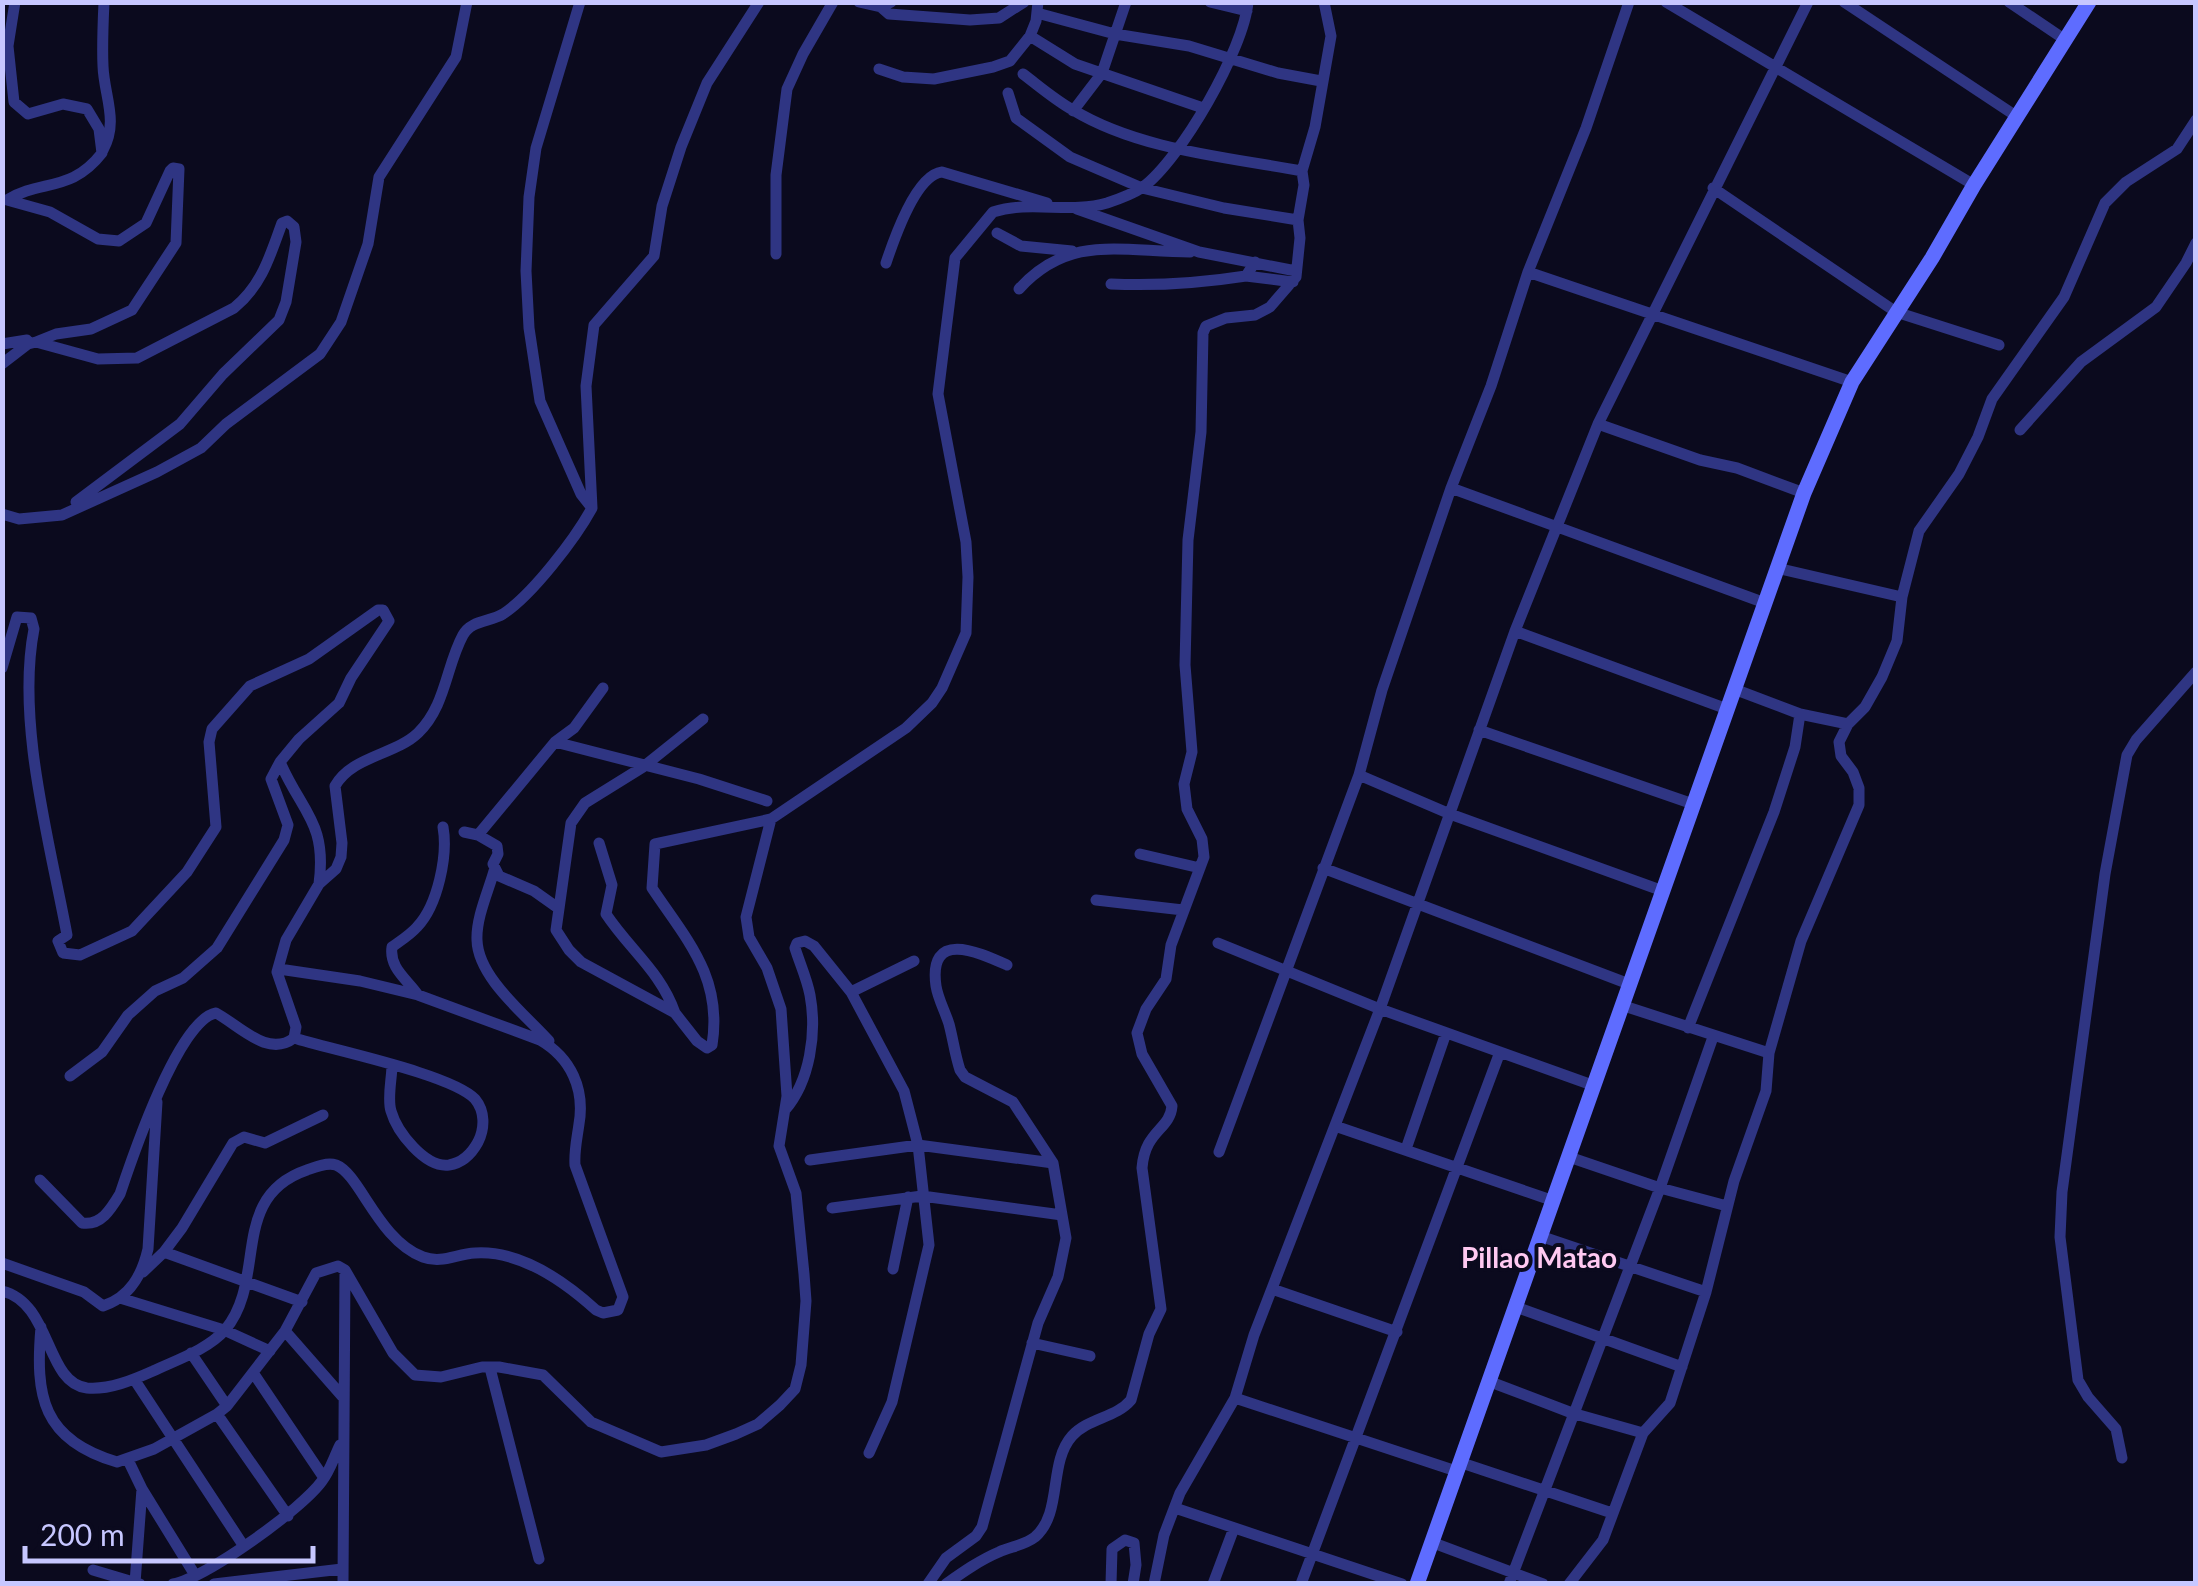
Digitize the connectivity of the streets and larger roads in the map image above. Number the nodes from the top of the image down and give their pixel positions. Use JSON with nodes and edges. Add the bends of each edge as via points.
{"nodes":[{"id":1,"x":15,"y":2,"type":"edge"},
{"id":2,"x":104,"y":2,"type":"edge"},
{"id":3,"x":467,"y":2,"type":"edge"},
{"id":4,"x":580,"y":2,"type":"edge"},
{"id":5,"x":759,"y":2,"type":"edge"},
{"id":6,"x":833,"y":2,"type":"edge"},
{"id":7,"x":860,"y":2,"type":"edge"},
{"id":8,"x":1024,"y":2,"type":"edge"},
{"id":9,"x":1126,"y":2,"type":"edge"},
{"id":10,"x":1210,"y":2,"type":"edge"},
{"id":11,"x":1324,"y":2,"type":"edge"},
{"id":12,"x":1629,"y":2,"type":"edge"},
{"id":13,"x":1666,"y":2,"type":"edge"},
{"id":14,"x":1808,"y":2,"type":"edge"},
{"id":15,"x":1844,"y":2,"type":"edge"},
{"id":16,"x":2009,"y":2,"type":"edge"},
{"id":17,"x":2089,"y":2,"type":"edge"},
{"id":18,"x":886,"y":5,"type":"edge"},
{"id":19,"x":1248,"y":7,"type":"edge"},
{"id":20,"x":1038,"y":8,"type":"edge"},
{"id":21,"x":1115,"y":34,"type":"junction"},
{"id":22,"x":1030,"y":36,"type":"junction"},
{"id":23,"x":2064,"y":39,"type":"junction"},
{"id":24,"x":1228,"y":59,"type":"junction"},
{"id":25,"x":1778,"y":68,"type":"junction"},
{"id":26,"x":879,"y":69,"type":"dead end"},
{"id":27,"x":1102,"y":73,"type":"junction"},
{"id":28,"x":1023,"y":74,"type":"dead end"},
{"id":29,"x":1321,"y":81,"type":"junction"},
{"id":30,"x":1008,"y":93,"type":"dead end"},
{"id":31,"x":1203,"y":108,"type":"junction"},
{"id":32,"x":1073,"y":111,"type":"junction"},
{"id":33,"x":2016,"y":116,"type":"junction"},
{"id":34,"x":2196,"y":120,"type":"edge"},
{"id":35,"x":1181,"y":148,"type":"junction"},
{"id":36,"x":102,"y":153,"type":"junction"},
{"id":37,"x":1302,"y":170,"type":"junction"},
{"id":38,"x":1974,"y":185,"type":"junction"},
{"id":39,"x":1142,"y":188,"type":"junction"},
{"id":40,"x":1713,"y":188,"type":"junction"},
{"id":41,"x":4,"y":202,"type":"edge"},
{"id":42,"x":1051,"y":204,"type":"junction"},
{"id":43,"x":1077,"y":209,"type":"junction"},
{"id":44,"x":1298,"y":220,"type":"junction"},
{"id":45,"x":997,"y":232,"type":"dead end"},
{"id":46,"x":2196,"y":243,"type":"edge"},
{"id":47,"x":1076,"y":251,"type":"junction"},
{"id":48,"x":1199,"y":252,"type":"junction"},
{"id":49,"x":776,"y":254,"type":"dead end"},
{"id":50,"x":886,"y":262,"type":"dead end"},
{"id":51,"x":1255,"y":262,"type":"junction"},
{"id":52,"x":1528,"y":272,"type":"junction"},
{"id":53,"x":1246,"y":276,"type":"junction"},
{"id":54,"x":1295,"y":277,"type":"junction"},
{"id":55,"x":1111,"y":284,"type":"dead end"},
{"id":56,"x":1019,"y":289,"type":"dead end"},
{"id":57,"x":1896,"y":312,"type":"junction"},
{"id":58,"x":1652,"y":316,"type":"junction"},
{"id":59,"x":32,"y":343,"type":"junction"},
{"id":60,"x":2,"y":344,"type":"edge"},
{"id":61,"x":2000,"y":345,"type":"dead end"},
{"id":62,"x":2,"y":364,"type":"edge"},
{"id":63,"x":1852,"y":382,"type":"junction"},
{"id":64,"x":1598,"y":424,"type":"junction"},
{"id":65,"x":2020,"y":430,"type":"dead end"},
{"id":66,"x":1451,"y":488,"type":"junction"},
{"id":67,"x":1804,"y":493,"type":"junction"},
{"id":68,"x":592,"y":508,"type":"junction"},
{"id":69,"x":2,"y":514,"type":"edge"},
{"id":70,"x":55,"y":516,"type":"junction"},
{"id":71,"x":1556,"y":528,"type":"junction"},
{"id":72,"x":1777,"y":568,"type":"junction"},
{"id":73,"x":1902,"y":597,"type":"junction"},
{"id":74,"x":1765,"y":603,"type":"junction"},
{"id":75,"x":1515,"y":631,"type":"junction"},
{"id":76,"x":2,"y":668,"type":"edge"},
{"id":77,"x":2196,"y":672,"type":"edge"},
{"id":78,"x":603,"y":688,"type":"dead end"},
{"id":79,"x":1734,"y":688,"type":"junction"},
{"id":80,"x":1727,"y":710,"type":"junction"},
{"id":81,"x":1800,"y":714,"type":"junction"},
{"id":82,"x":704,"y":719,"type":"dead end"},
{"id":83,"x":1848,"y":724,"type":"junction"},
{"id":84,"x":1480,"y":730,"type":"junction"},
{"id":85,"x":555,"y":742,"type":"junction"},
{"id":86,"x":280,"y":762,"type":"junction"},
{"id":87,"x":643,"y":767,"type":"junction"},
{"id":88,"x":1359,"y":775,"type":"junction"},
{"id":89,"x":767,"y":800,"type":"dead end"},
{"id":90,"x":1694,"y":804,"type":"junction"},
{"id":91,"x":1450,"y":814,"type":"junction"},
{"id":92,"x":771,"y":819,"type":"junction"},
{"id":93,"x":444,"y":827,"type":"dead end"},
{"id":94,"x":464,"y":832,"type":"dead end"},
{"id":95,"x":478,"y":835,"type":"junction"},
{"id":96,"x":600,"y":843,"type":"dead end"},
{"id":97,"x":1140,"y":854,"type":"dead end"},
{"id":98,"x":1200,"y":868,"type":"junction"},
{"id":99,"x":1323,"y":868,"type":"junction"},
{"id":100,"x":494,"y":872,"type":"junction"},
{"id":101,"x":318,"y":884,"type":"junction"},
{"id":102,"x":1662,"y":891,"type":"junction"},
{"id":103,"x":1096,"y":900,"type":"dead end"},
{"id":104,"x":1418,"y":904,"type":"junction"},
{"id":105,"x":558,"y":908,"type":"junction"},
{"id":106,"x":1183,"y":910,"type":"junction"},
{"id":107,"x":1218,"y":943,"type":"dead end"},
{"id":108,"x":914,"y":961,"type":"dead end"},
{"id":109,"x":1007,"y":965,"type":"dead end"},
{"id":110,"x":279,"y":968,"type":"junction"},
{"id":111,"x":1284,"y":972,"type":"junction"},
{"id":112,"x":1629,"y":984,"type":"junction"},
{"id":113,"x":850,"y":992,"type":"junction"},
{"id":114,"x":418,"y":994,"type":"junction"},
{"id":115,"x":1621,"y":1005,"type":"junction"},
{"id":116,"x":1380,"y":1009,"type":"junction"},
{"id":117,"x":675,"y":1014,"type":"junction"},
{"id":118,"x":1688,"y":1028,"type":"junction"},
{"id":119,"x":1446,"y":1033,"type":"junction"},
{"id":120,"x":294,"y":1038,"type":"junction"},
{"id":121,"x":1714,"y":1038,"type":"junction"},
{"id":122,"x":555,"y":1048,"type":"junction"},
{"id":123,"x":1500,"y":1052,"type":"junction"},
{"id":124,"x":1769,"y":1053,"type":"junction"},
{"id":125,"x":392,"y":1065,"type":"junction"},
{"id":126,"x":70,"y":1076,"type":"dead end"},
{"id":127,"x":1592,"y":1084,"type":"junction"},
{"id":128,"x":158,"y":1091,"type":"junction"},
{"id":129,"x":785,"y":1110,"type":"junction"},
{"id":130,"x":323,"y":1115,"type":"dead end"},
{"id":131,"x":1335,"y":1126,"type":"junction"},
{"id":132,"x":918,"y":1145,"type":"junction"},
{"id":133,"x":1406,"y":1149,"type":"junction"},
{"id":134,"x":1219,"y":1152,"type":"dead end"},
{"id":135,"x":1569,"y":1156,"type":"junction"},
{"id":136,"x":810,"y":1160,"type":"dead end"},
{"id":137,"x":1053,"y":1163,"type":"junction"},
{"id":138,"x":1459,"y":1166,"type":"junction"},
{"id":139,"x":40,"y":1180,"type":"dead end"},
{"id":140,"x":1660,"y":1188,"type":"junction"},
{"id":141,"x":922,"y":1196,"type":"junction"},
{"id":142,"x":908,"y":1197,"type":"junction"},
{"id":143,"x":1552,"y":1200,"type":"junction"},
{"id":144,"x":1727,"y":1206,"type":"junction"},
{"id":145,"x":832,"y":1208,"type":"dead end"},
{"id":146,"x":1062,"y":1215,"type":"junction"},
{"id":147,"x":1540,"y":1236,"type":"junction"},
{"id":148,"x":164,"y":1252,"type":"junction"},
{"id":149,"x":2,"y":1263,"type":"edge"},
{"id":150,"x":1630,"y":1267,"type":"junction"},
{"id":151,"x":892,"y":1269,"type":"dead end"},
{"id":152,"x":344,"y":1270,"type":"junction"},
{"id":153,"x":142,"y":1272,"type":"junction"},
{"id":154,"x":246,"y":1280,"type":"junction"},
{"id":155,"x":1272,"y":1290,"type":"junction"},
{"id":156,"x":2,"y":1291,"type":"edge"},
{"id":157,"x":1706,"y":1292,"type":"junction"},
{"id":158,"x":120,"y":1298,"type":"junction"},
{"id":159,"x":302,"y":1302,"type":"junction"},
{"id":160,"x":1516,"y":1308,"type":"junction"},
{"id":161,"x":42,"y":1327,"type":"junction"},
{"id":162,"x":224,"y":1330,"type":"junction"},
{"id":163,"x":285,"y":1331,"type":"junction"},
{"id":164,"x":1397,"y":1332,"type":"junction"},
{"id":165,"x":1601,"y":1340,"type":"junction"},
{"id":166,"x":1032,"y":1343,"type":"junction"},
{"id":167,"x":270,"y":1351,"type":"junction"},
{"id":168,"x":192,"y":1354,"type":"junction"},
{"id":169,"x":1090,"y":1356,"type":"dead end"},
{"id":170,"x":1682,"y":1366,"type":"junction"},
{"id":171,"x":490,"y":1368,"type":"junction"},
{"id":172,"x":254,"y":1374,"type":"junction"},
{"id":173,"x":134,"y":1379,"type":"junction"},
{"id":174,"x":1488,"y":1380,"type":"junction"},
{"id":175,"x":342,"y":1396,"type":"junction"},
{"id":176,"x":1234,"y":1398,"type":"junction"},
{"id":177,"x":222,"y":1410,"type":"junction"},
{"id":178,"x":1572,"y":1413,"type":"junction"},
{"id":179,"x":1643,"y":1433,"type":"junction"},
{"id":180,"x":1358,"y":1436,"type":"junction"},
{"id":181,"x":173,"y":1438,"type":"junction"},
{"id":182,"x":341,"y":1441,"type":"junction"},
{"id":183,"x":869,"y":1452,"type":"dead end"},
{"id":184,"x":2122,"y":1458,"type":"dead end"},
{"id":185,"x":128,"y":1460,"type":"junction"},
{"id":186,"x":1458,"y":1466,"type":"junction"},
{"id":187,"x":324,"y":1478,"type":"junction"},
{"id":188,"x":142,"y":1489,"type":"junction"},
{"id":189,"x":1543,"y":1492,"type":"junction"},
{"id":190,"x":1175,"y":1508,"type":"junction"},
{"id":191,"x":1612,"y":1513,"type":"junction"},
{"id":192,"x":288,"y":1516,"type":"junction"},
{"id":193,"x":1234,"y":1528,"type":"junction"},
{"id":194,"x":1431,"y":1542,"type":"junction"},
{"id":195,"x":243,"y":1544,"type":"junction"},
{"id":196,"x":1310,"y":1555,"type":"junction"},
{"id":197,"x":539,"y":1559,"type":"dead end"},
{"id":198,"x":342,"y":1569,"type":"junction"},
{"id":199,"x":93,"y":1570,"type":"dead end"},
{"id":200,"x":1512,"y":1577,"type":"edge"},
{"id":201,"x":192,"y":1579,"type":"edge"},
{"id":202,"x":138,"y":1583,"type":"edge"},
{"id":203,"x":176,"y":1583,"type":"edge"},
{"id":204,"x":214,"y":1584,"type":"edge"},
{"id":205,"x":342,"y":1584,"type":"edge"},
{"id":206,"x":928,"y":1584,"type":"edge"},
{"id":207,"x":946,"y":1584,"type":"edge"},
{"id":208,"x":1110,"y":1584,"type":"edge"},
{"id":209,"x":1134,"y":1584,"type":"edge"},
{"id":210,"x":1154,"y":1584,"type":"edge"},
{"id":211,"x":1212,"y":1584,"type":"edge"},
{"id":212,"x":1301,"y":1584,"type":"edge"},
{"id":213,"x":1402,"y":1584,"type":"edge"},
{"id":214,"x":1417,"y":1584,"type":"edge"},
{"id":215,"x":1543,"y":1584,"type":"edge"},
{"id":216,"x":1569,"y":1584,"type":"edge"}],
"edges":[{"from":1,"to":36,"type":"street","via":[[8,46],[14,102],[28,114],[63,104],[86,110],[99,129]]},
{"from":2,"to":36,"type":"street","via":[[102,68],[112,109]]},
{"from":3,"to":70,"type":"street","via":[[456,57],[380,177],[368,244],[334,336],[305,368],[201,448]]},
{"from":4,"to":68,"type":"street","via":[[536,148],[526,271],[540,400]]},
{"from":5,"to":68,"type":"street","via":[[700,99],[662,206],[654,256],[594,326],[586,386]]},
{"from":6,"to":49,"type":"street","via":[[787,89],[776,175]]},
{"from":7,"to":18,"type":"street"},
{"from":8,"to":18,"type":"street","via":[[998,18],[970,20],[889,14]]},
{"from":9,"to":21,"type":"street"},
{"from":10,"to":19,"type":"street"},
{"from":11,"to":29,"type":"street","via":[[1331,36]]},
{"from":12,"to":52,"type":"street"},
{"from":13,"to":25,"type":"street"},
{"from":14,"to":25,"type":"street"},
{"from":15,"to":33,"type":"street"},
{"from":16,"to":23,"type":"street"},
{"from":17,"to":23,"type":"street"},
{"from":19,"to":24,"type":"street"},
{"from":20,"to":21,"type":"street"},
{"from":20,"to":22,"type":"street"},
{"from":21,"to":24,"type":"street"},
{"from":21,"to":27,"type":"street"},
{"from":22,"to":26,"type":"street","via":[[1010,61],[993,68],[934,79]]},
{"from":22,"to":27,"type":"street"},
{"from":23,"to":33,"type":"street"},
{"from":24,"to":29,"type":"street"},
{"from":24,"to":31,"type":"street"},
{"from":25,"to":38,"type":"street"},
{"from":25,"to":40,"type":"street"},
{"from":27,"to":31,"type":"street"},
{"from":27,"to":32,"type":"street"},
{"from":28,"to":32,"type":"street"},
{"from":29,"to":37,"type":"street"},
{"from":30,"to":39,"type":"street","via":[[1016,118],[1070,157]]},
{"from":31,"to":35,"type":"street"},
{"from":32,"to":35,"type":"street"},
{"from":33,"to":38,"type":"street"},
{"from":34,"to":73,"type":"street","via":[[2177,149],[2105,204],[2064,298],[1992,399],[1958,474],[1919,531]]},
{"from":35,"to":37,"type":"street"},
{"from":35,"to":39,"type":"street"},
{"from":36,"to":41,"type":"street","via":[[67,182]]},
{"from":37,"to":44,"type":"street"},
{"from":38,"to":57,"type":"street"},
{"from":39,"to":43,"type":"street"},
{"from":39,"to":44,"type":"street"},
{"from":40,"to":57,"type":"street"},
{"from":40,"to":58,"type":"street"},
{"from":41,"to":59,"type":"street","via":[[50,212],[98,239],[118,241],[146,222],[170,172],[179,169],[176,243],[132,310]]},
{"from":42,"to":43,"type":"street"},
{"from":42,"to":50,"type":"street","via":[[933,172],[921,184]]},
{"from":42,"to":92,"type":"street","via":[[993,212],[952,271],[938,394],[966,542],[962,647],[932,703],[906,728]]},
{"from":43,"to":48,"type":"street"},
{"from":44,"to":54,"type":"street"},
{"from":45,"to":47,"type":"street","via":[[1021,246]]},
{"from":46,"to":65,"type":"street","via":[[2156,307],[2081,362]]},
{"from":47,"to":48,"type":"street"},
{"from":47,"to":56,"type":"street","via":[[1052,260]]},
{"from":48,"to":51,"type":"street"},
{"from":51,"to":53,"type":"street"},
{"from":51,"to":54,"type":"street"},
{"from":52,"to":58,"type":"street"},
{"from":52,"to":66,"type":"street"},
{"from":53,"to":54,"type":"street"},
{"from":53,"to":55,"type":"street"},
{"from":54,"to":98,"type":"street","via":[[1270,307],[1218,320],[1203,333],[1201,432],[1188,540],[1185,665],[1192,752],[1184,784],[1204,847]]},
{"from":57,"to":61,"type":"street"},
{"from":57,"to":63,"type":"street"},
{"from":58,"to":63,"type":"street"},
{"from":58,"to":64,"type":"street"},
{"from":59,"to":60,"type":"street"},
{"from":59,"to":62,"type":"street"},
{"from":59,"to":70,"type":"street","via":[[98,359],[137,358],[247,298],[260,283],[282,223],[294,227],[279,320],[180,424]]},
{"from":63,"to":67,"type":"street"},
{"from":64,"to":67,"type":"street"},
{"from":64,"to":71,"type":"street"},
{"from":66,"to":71,"type":"street"},
{"from":66,"to":88,"type":"street"},
{"from":67,"to":72,"type":"street"},
{"from":68,"to":101,"type":"street","via":[[521,599],[464,632],[442,694],[418,733],[339,778],[341,857]]},
{"from":69,"to":70,"type":"street"},
{"from":71,"to":74,"type":"street"},
{"from":71,"to":75,"type":"street"},
{"from":72,"to":73,"type":"street"},
{"from":72,"to":74,"type":"street"},
{"from":73,"to":83,"type":"street","via":[[1897,641],[1882,677]]},
{"from":74,"to":79,"type":"street"},
{"from":75,"to":80,"type":"street"},
{"from":75,"to":84,"type":"street"},
{"from":76,"to":86,"type":"street","via":[[17,617],[31,618],[39,806],[67,935],[58,940],[63,953],[80,954],[132,931],[187,872],[216,827],[212,729],[250,686],[309,660],[382,610],[389,621],[339,703]]},
{"from":77,"to":184,"type":"street","via":[[2128,755],[2062,1192],[2060,1237],[2078,1380],[2116,1429]]},
{"from":78,"to":85,"type":"street"},
{"from":79,"to":80,"type":"street"},
{"from":79,"to":81,"type":"street"},
{"from":80,"to":90,"type":"street"},
{"from":81,"to":83,"type":"street"},
{"from":81,"to":118,"type":"street","via":[[1774,812]]},
{"from":82,"to":87,"type":"street"},
{"from":83,"to":124,"type":"street","via":[[1839,747],[1854,772],[1859,805],[1802,942]]},
{"from":84,"to":90,"type":"street"},
{"from":84,"to":91,"type":"street"},
{"from":85,"to":87,"type":"street"},
{"from":85,"to":95,"type":"street"},
{"from":86,"to":101,"type":"street","via":[[318,834]]},
{"from":86,"to":126,"type":"street","via":[[271,779],[288,826],[284,840],[217,948],[182,978],[155,990],[102,1052]]},
{"from":87,"to":89,"type":"street"},
{"from":87,"to":105,"type":"street","via":[[577,811]]},
{"from":88,"to":91,"type":"street"},
{"from":88,"to":99,"type":"street"},
{"from":90,"to":102,"type":"street"},
{"from":91,"to":102,"type":"street"},
{"from":91,"to":104,"type":"street"},
{"from":92,"to":117,"type":"street","via":[[656,844],[652,888],[701,963],[713,1008],[712,1045],[702,1046]]},
{"from":92,"to":129,"type":"street","via":[[746,916],[781,1009]]},
{"from":93,"to":114,"type":"street","via":[[432,902],[391,953]]},
{"from":94,"to":95,"type":"street"},
{"from":95,"to":100,"type":"street","via":[[497,846]]},
{"from":96,"to":117,"type":"street","via":[[612,886],[606,914],[653,968]]},
{"from":97,"to":98,"type":"street"},
{"from":98,"to":106,"type":"street"},
{"from":99,"to":104,"type":"street"},
{"from":99,"to":111,"type":"street"},
{"from":100,"to":105,"type":"street"},
{"from":100,"to":122,"type":"street","via":[[478,930],[480,958],[513,1008]]},
{"from":101,"to":110,"type":"street","via":[[281,950]]},
{"from":102,"to":112,"type":"street"},
{"from":103,"to":106,"type":"street"},
{"from":104,"to":112,"type":"street"},
{"from":104,"to":116,"type":"street"},
{"from":105,"to":117,"type":"street","via":[[556,930],[576,957]]},
{"from":106,"to":207,"type":"street","via":[[1166,978],[1137,1032],[1172,1106],[1143,1155],[1161,1308],[1138,1382],[1125,1407],[1072,1436],[1035,1536]]},
{"from":107,"to":111,"type":"street"},
{"from":108,"to":113,"type":"street"},
{"from":109,"to":137,"type":"street","via":[[973,949],[950,950],[935,970],[936,989],[960,1070],[1012,1102]]},
{"from":110,"to":114,"type":"street"},
{"from":110,"to":120,"type":"street"},
{"from":111,"to":116,"type":"street"},
{"from":111,"to":134,"type":"street"},
{"from":112,"to":115,"type":"street"},
{"from":113,"to":129,"type":"street","via":[[810,942],[795,946],[812,1010],[803,1085]]},
{"from":113,"to":132,"type":"street","via":[[904,1090]]},
{"from":114,"to":122,"type":"street"},
{"from":115,"to":118,"type":"street"},
{"from":115,"to":127,"type":"street"},
{"from":116,"to":119,"type":"street"},
{"from":116,"to":131,"type":"street"},
{"from":118,"to":121,"type":"street"},
{"from":119,"to":123,"type":"street"},
{"from":119,"to":133,"type":"street"},
{"from":120,"to":125,"type":"street"},
{"from":120,"to":128,"type":"street","via":[[265,1044],[210,1013]]},
{"from":121,"to":124,"type":"street"},
{"from":121,"to":140,"type":"street"},
{"from":122,"to":154,"type":"street","via":[[572,1070],[581,1103],[575,1166],[623,1297],[618,1310],[596,1310],[556,1278],[497,1254],[436,1260],[410,1251],[379,1222],[338,1165],[292,1175],[274,1188],[258,1217]]},
{"from":123,"to":127,"type":"street"},
{"from":123,"to":138,"type":"street"},
{"from":124,"to":144,"type":"street","via":[[1766,1091]]},
{"from":125,"to":125,"type":"street","via":[[478,1102],[482,1131],[464,1159],[446,1166],[416,1151],[391,1111]]},
{"from":127,"to":135,"type":"street"},
{"from":128,"to":139,"type":"street","via":[[120,1194],[100,1220],[82,1223]]},
{"from":128,"to":153,"type":"street","via":[[152,1224]]},
{"from":129,"to":171,"type":"street","via":[[779,1146],[796,1193],[806,1302],[799,1377],[780,1405],[758,1424],[706,1446],[661,1452],[591,1422],[543,1375]]},
{"from":130,"to":148,"type":"street","via":[[265,1143],[244,1137],[233,1142]]},
{"from":131,"to":133,"type":"street"},
{"from":131,"to":155,"type":"street"},
{"from":132,"to":136,"type":"street"},
{"from":132,"to":137,"type":"street"},
{"from":132,"to":141,"type":"street"},
{"from":133,"to":138,"type":"street"},
{"from":135,"to":140,"type":"street"},
{"from":135,"to":143,"type":"street"},
{"from":137,"to":146,"type":"street"},
{"from":138,"to":143,"type":"street"},
{"from":138,"to":164,"type":"street"},
{"from":140,"to":144,"type":"street"},
{"from":140,"to":150,"type":"street"},
{"from":141,"to":142,"type":"street"},
{"from":141,"to":146,"type":"street"},
{"from":141,"to":183,"type":"street","via":[[929,1245],[892,1402]]},
{"from":142,"to":145,"type":"street"},
{"from":142,"to":151,"type":"street"},
{"from":143,"to":147,"type":"street"},
{"from":144,"to":157,"type":"street"},
{"from":146,"to":166,"type":"street","via":[[1062,1261]]},
{"from":147,"to":150,"type":"street"},
{"from":147,"to":160,"type":"street"},
{"from":148,"to":153,"type":"street"},
{"from":148,"to":154,"type":"street"},
{"from":149,"to":158,"type":"street","via":[[84,1292],[103,1306]]},
{"from":150,"to":157,"type":"street"},
{"from":150,"to":165,"type":"street"},
{"from":152,"to":159,"type":"street","via":[[332,1266],[316,1273]]},
{"from":152,"to":171,"type":"street","via":[[393,1353],[414,1375],[441,1378]]},
{"from":152,"to":175,"type":"street"},
{"from":153,"to":158,"type":"street"},
{"from":154,"to":159,"type":"street"},
{"from":154,"to":162,"type":"street"},
{"from":155,"to":164,"type":"street"},
{"from":155,"to":176,"type":"street"},
{"from":156,"to":161,"type":"street","via":[[32,1309]]},
{"from":157,"to":170,"type":"street"},
{"from":158,"to":162,"type":"street"},
{"from":159,"to":163,"type":"street"},
{"from":160,"to":165,"type":"street"},
{"from":160,"to":174,"type":"street"},
{"from":161,"to":173,"type":"street","via":[[72,1383],[103,1388]]},
{"from":161,"to":185,"type":"street","via":[[38,1364],[48,1415],[100,1457]]},
{"from":162,"to":167,"type":"street"},
{"from":162,"to":168,"type":"street"},
{"from":163,"to":167,"type":"street"},
{"from":163,"to":175,"type":"street"},
{"from":164,"to":180,"type":"street"},
{"from":165,"to":170,"type":"street"},
{"from":165,"to":178,"type":"street"},
{"from":166,"to":169,"type":"street"},
{"from":166,"to":206,"type":"street","via":[[982,1527]]},
{"from":167,"to":172,"type":"street"},
{"from":168,"to":173,"type":"street"},
{"from":168,"to":177,"type":"street"},
{"from":170,"to":179,"type":"street","via":[[1670,1403]]},
{"from":171,"to":197,"type":"street"},
{"from":172,"to":177,"type":"street"},
{"from":172,"to":187,"type":"street"},
{"from":173,"to":181,"type":"street"},
{"from":174,"to":178,"type":"street"},
{"from":174,"to":186,"type":"street"},
{"from":175,"to":182,"type":"street"},
{"from":176,"to":180,"type":"street"},
{"from":176,"to":190,"type":"street"},
{"from":177,"to":181,"type":"street"},
{"from":177,"to":192,"type":"street"},
{"from":178,"to":179,"type":"street"},
{"from":178,"to":189,"type":"street"},
{"from":179,"to":191,"type":"street"},
{"from":180,"to":186,"type":"street"},
{"from":180,"to":196,"type":"street"},
{"from":181,"to":185,"type":"street"},
{"from":181,"to":195,"type":"street"},
{"from":182,"to":187,"type":"street"},
{"from":182,"to":198,"type":"street"},
{"from":185,"to":188,"type":"street"},
{"from":186,"to":189,"type":"street"},
{"from":186,"to":194,"type":"street"},
{"from":187,"to":192,"type":"street"},
{"from":188,"to":201,"type":"street"},
{"from":188,"to":202,"type":"street"},
{"from":189,"to":191,"type":"street"},
{"from":189,"to":200,"type":"street"},
{"from":190,"to":193,"type":"street"},
{"from":190,"to":210,"type":"street"},
{"from":191,"to":216,"type":"street","via":[[1603,1540]]},
{"from":192,"to":195,"type":"street"},
{"from":193,"to":196,"type":"street"},
{"from":193,"to":211,"type":"street"},
{"from":194,"to":200,"type":"street"},
{"from":194,"to":214,"type":"street"},
{"from":195,"to":201,"type":"street"},
{"from":196,"to":212,"type":"street"},
{"from":196,"to":213,"type":"street"},
{"from":198,"to":204,"type":"street"},
{"from":198,"to":205,"type":"street"},
{"from":199,"to":202,"type":"street"},
{"from":200,"to":215,"type":"street"},
{"from":201,"to":203,"type":"street"},
{"from":208,"to":209,"type":"street","via":[[1112,1549],[1125,1540],[1136,1550]]}]}
